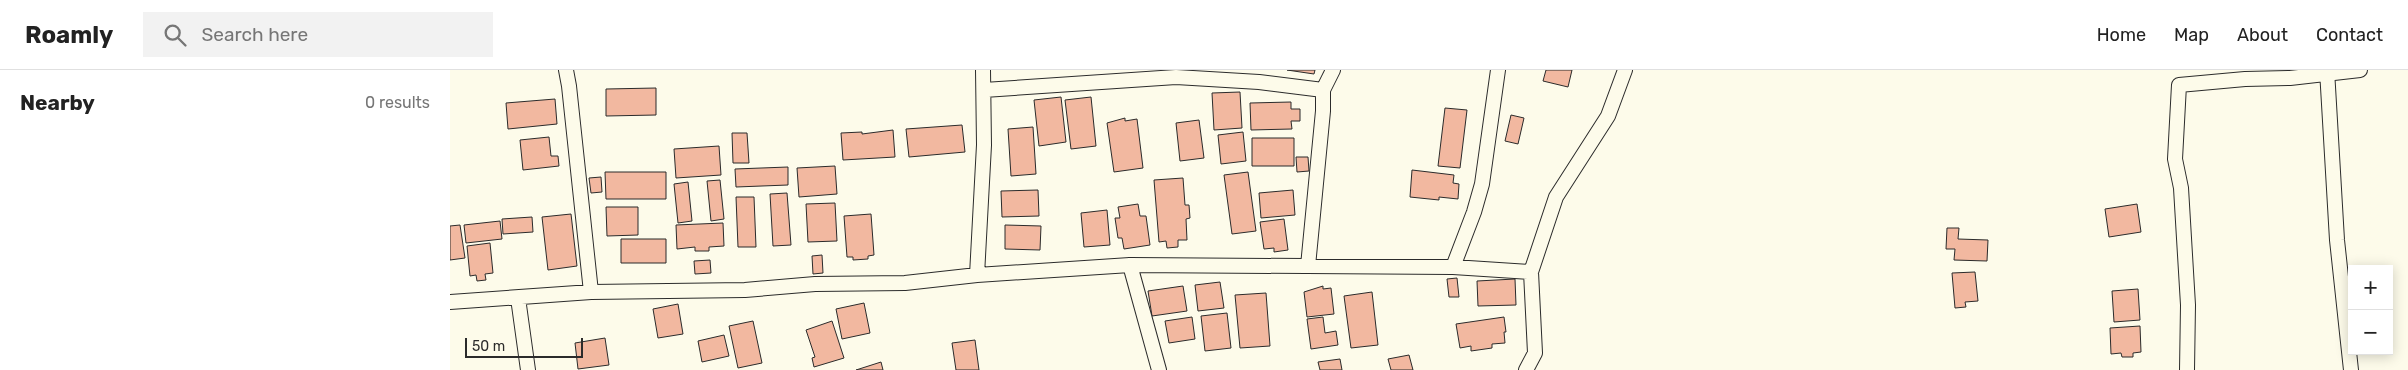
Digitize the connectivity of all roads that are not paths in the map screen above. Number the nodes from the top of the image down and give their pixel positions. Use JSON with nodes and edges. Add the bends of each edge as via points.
{"nodes":[{"id":1,"x":566,"y":70,"type":"edge"},
{"id":2,"x":982,"y":70,"type":"edge"},
{"id":3,"x":1333,"y":70,"type":"edge"},
{"id":4,"x":1498,"y":70,"type":"edge"},
{"id":5,"x":1625,"y":70,"type":"edge"},
{"id":6,"x":2360,"y":70,"type":"edge"},
{"id":7,"x":2328,"y":72,"type":"edge"},
{"id":8,"x":984,"y":90,"type":"junction"},
{"id":9,"x":1323,"y":90,"type":"junction"},
{"id":10,"x":1130,"y":265,"type":"junction"},
{"id":11,"x":1308,"y":266,"type":"junction"},
{"id":12,"x":1453,"y":267,"type":"junction"},
{"id":13,"x":1531,"y":272,"type":"junction"},
{"id":14,"x":977,"y":275,"type":"junction"},
{"id":15,"x":591,"y":292,"type":"junction"},
{"id":16,"x":518,"y":298,"type":"junction"},
{"id":17,"x":450,"y":302,"type":"edge"},
{"id":18,"x":528,"y":370,"type":"edge"},
{"id":19,"x":1159,"y":370,"type":"edge"},
{"id":20,"x":1526,"y":370,"type":"edge"},
{"id":21,"x":2187,"y":370,"type":"edge"},
{"id":22,"x":2351,"y":370,"type":"edge"}],
"edges":[{"from":1,"to":15,"type":"street"},
{"from":2,"to":8,"type":"street"},
{"from":3,"to":9,"type":"street"},
{"from":4,"to":12,"type":"street","via":[[1482,184]]},
{"from":5,"to":13,"type":"street","via":[[1608,116],[1556,196]]},
{"from":6,"to":7,"type":"street"},
{"from":7,"to":21,"type":"street","via":[[2179,85],[2175,158],[2181,188],[2188,305]]},
{"from":7,"to":22,"type":"street","via":[[2337,240]]},
{"from":8,"to":9,"type":"street","via":[[1176,77]]},
{"from":8,"to":14,"type":"street"},
{"from":9,"to":11,"type":"street"},
{"from":10,"to":11,"type":"street"},
{"from":10,"to":14,"type":"street"},
{"from":10,"to":19,"type":"street"},
{"from":11,"to":12,"type":"street"},
{"from":12,"to":13,"type":"street"},
{"from":13,"to":20,"type":"street","via":[[1535,353]]},
{"from":14,"to":15,"type":"street","via":[[905,283]]},
{"from":15,"to":16,"type":"street"},
{"from":16,"to":17,"type":"street"},
{"from":16,"to":18,"type":"street"}]}
